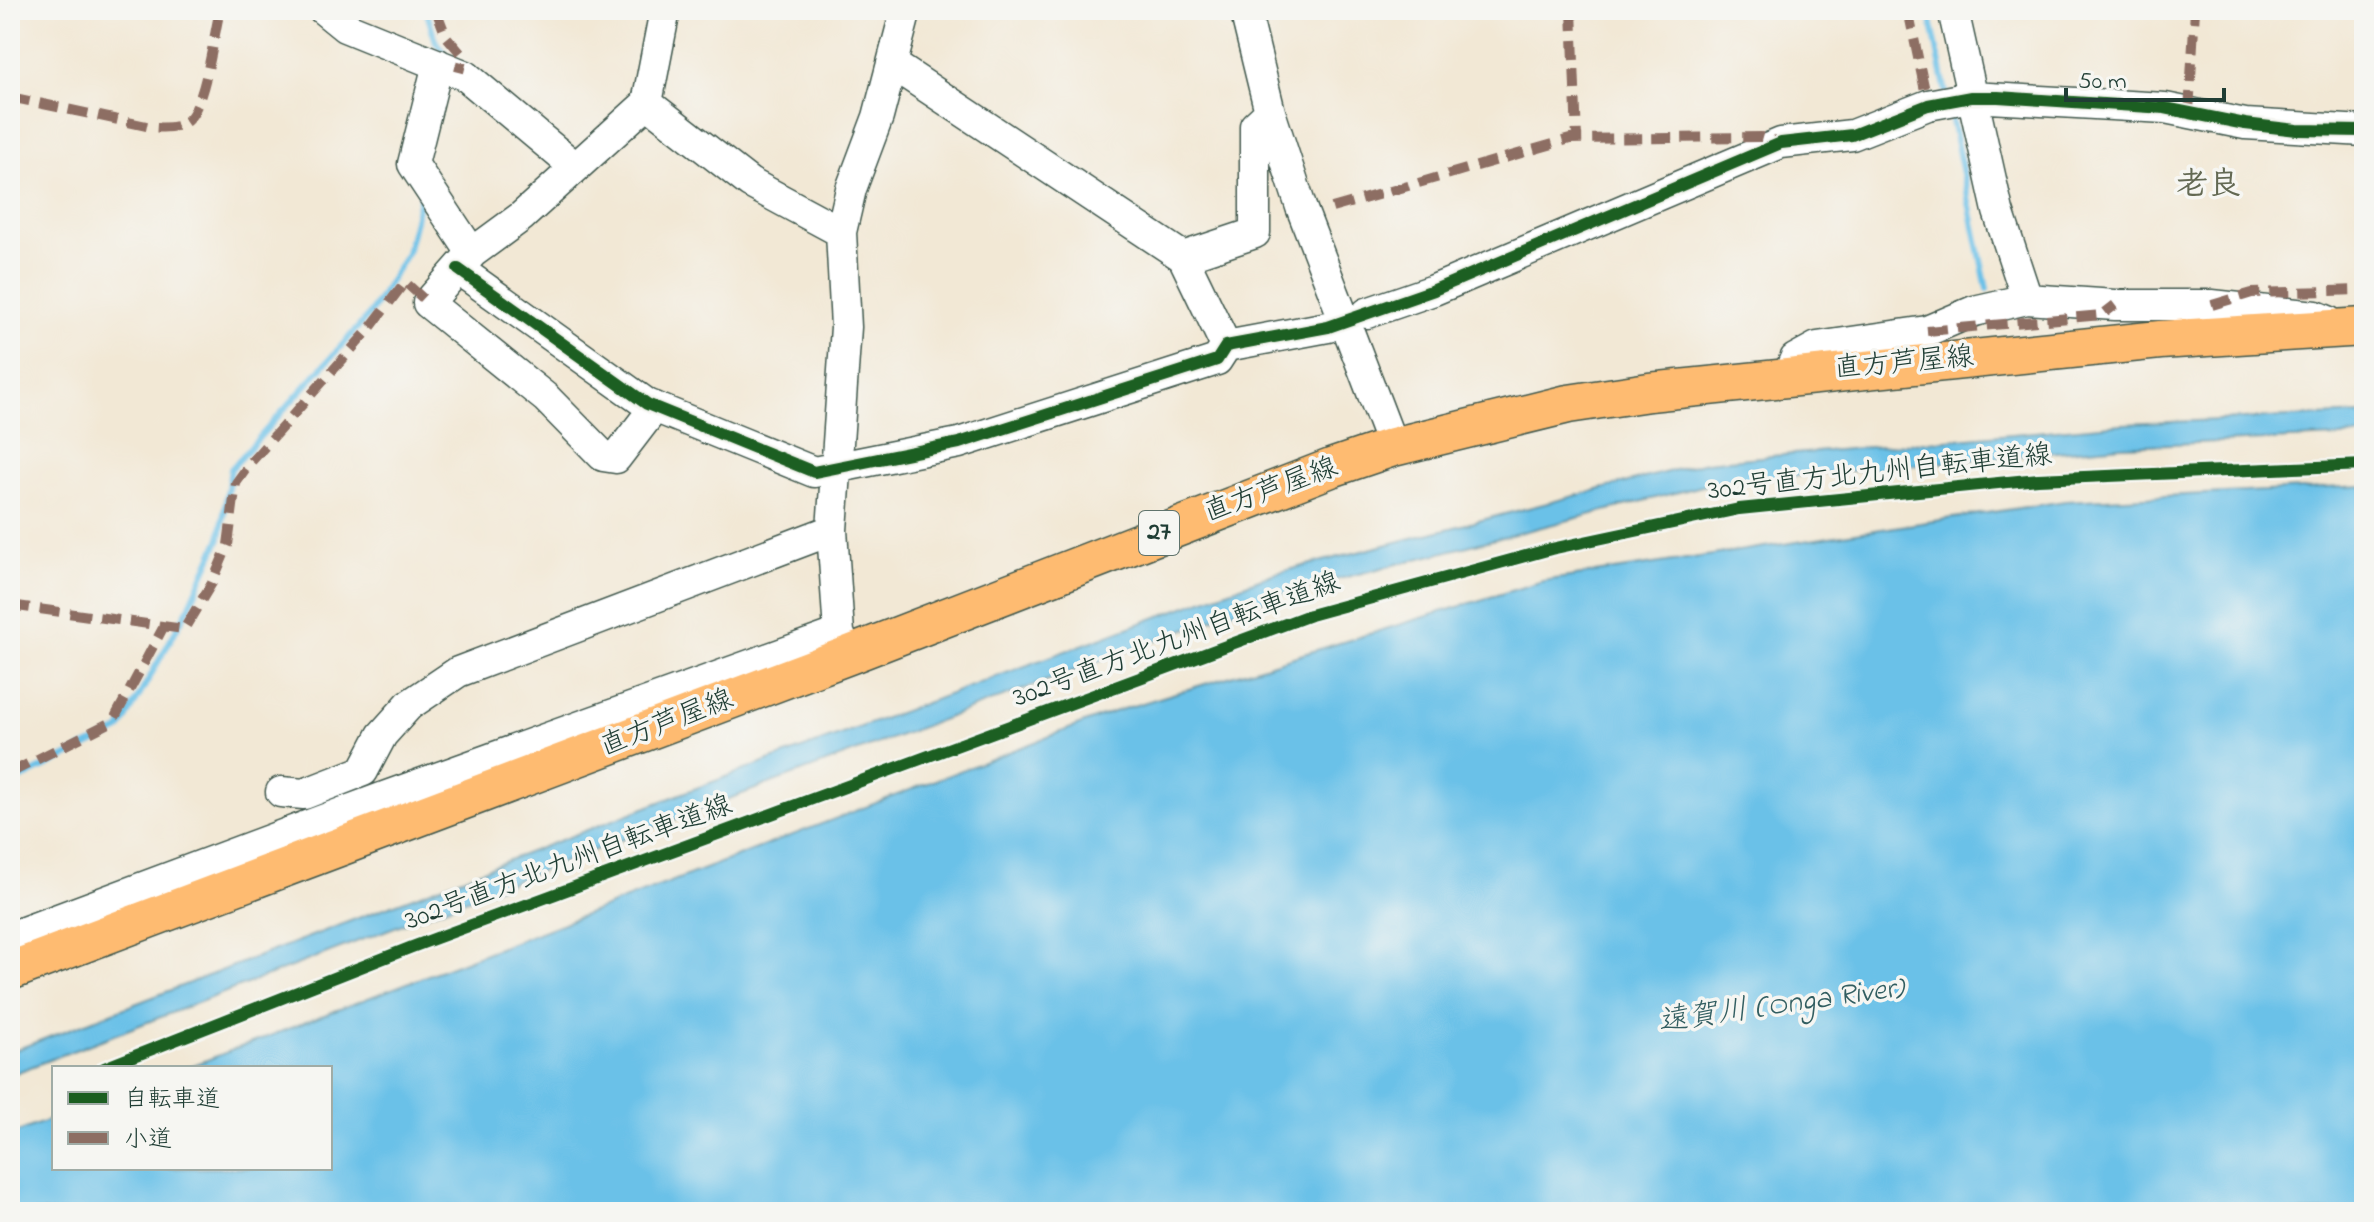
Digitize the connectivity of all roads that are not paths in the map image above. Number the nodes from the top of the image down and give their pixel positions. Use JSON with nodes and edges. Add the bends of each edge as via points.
{"nodes":[{"id":1,"x":324,"y":10,"type":"edge"},
{"id":2,"x":665,"y":10,"type":"edge"},
{"id":3,"x":906,"y":10,"type":"edge"},
{"id":4,"x":1245,"y":10,"type":"edge"},
{"id":5,"x":1953,"y":10,"type":"edge"},
{"id":6,"x":438,"y":64,"type":"junction"},
{"id":7,"x":892,"y":64,"type":"junction"},
{"id":8,"x":1971,"y":97,"type":"junction"},
{"id":9,"x":647,"y":103,"type":"junction"},
{"id":10,"x":1270,"y":112,"type":"junction"},
{"id":11,"x":2364,"y":131,"type":"edge"},
{"id":12,"x":575,"y":167,"type":"junction"},
{"id":13,"x":841,"y":232,"type":"junction"},
{"id":14,"x":1183,"y":257,"type":"junction"},
{"id":15,"x":465,"y":261,"type":"junction"},
{"id":16,"x":2027,"y":299,"type":"junction"},
{"id":17,"x":1367,"y":313,"type":"dead end"},
{"id":18,"x":1328,"y":327,"type":"dead end"},
{"id":19,"x":2354,"y":327,"type":"edge"},
{"id":20,"x":1226,"y":346,"type":"junction"},
{"id":21,"x":1788,"y":375,"type":"junction"},
{"id":22,"x":655,"y":407,"type":"junction"},
{"id":23,"x":1393,"y":447,"type":"junction"},
{"id":24,"x":836,"y":469,"type":"junction"},
{"id":25,"x":832,"y":530,"type":"junction"},
{"id":26,"x":844,"y":644,"type":"junction"},
{"id":27,"x":363,"y":771,"type":"junction"},
{"id":28,"x":281,"y":792,"type":"dead end"},
{"id":29,"x":356,"y":807,"type":"junction"},
{"id":30,"x":10,"y":937,"type":"edge"},
{"id":31,"x":10,"y":971,"type":"edge"}],
"edges":[{"from":1,"to":6,"type":"street","via":[[345,27]]},
{"from":2,"to":9,"type":"street"},
{"from":3,"to":7,"type":"street"},
{"from":4,"to":10,"type":"street"},
{"from":5,"to":8,"type":"street"},
{"from":6,"to":12,"type":"street","via":[[466,76]]},
{"from":6,"to":15,"type":"street","via":[[413,164]]},
{"from":7,"to":13,"type":"street"},
{"from":7,"to":14,"type":"street"},
{"from":8,"to":11,"type":"street","via":[[2165,108],[2245,124]]},
{"from":8,"to":16,"type":"street","via":[[1998,211]]},
{"from":8,"to":17,"type":"street","via":[[1928,105],[1852,135],[1781,143],[1434,290]]},
{"from":9,"to":12,"type":"street"},
{"from":9,"to":13,"type":"street","via":[[750,183]]},
{"from":10,"to":14,"type":"street","via":[[1255,126],[1255,233]]},
{"from":10,"to":23,"type":"street"},
{"from":12,"to":15,"type":"street"},
{"from":13,"to":24,"type":"street","via":[[846,327]]},
{"from":14,"to":20,"type":"street"},
{"from":15,"to":22,"type":"street"},
{"from":15,"to":22,"type":"street","via":[[428,303],[546,398],[603,456],[616,458]]},
{"from":16,"to":19,"type":"street","via":[[2212,305],[2316,316]]},
{"from":16,"to":21,"type":"street","via":[[1974,311],[1927,331],[1817,347],[1795,359]]},
{"from":18,"to":20,"type":"street"},
{"from":19,"to":21,"type":"main road","name":"直方芦屋線","number":"27"},
{"from":20,"to":24,"type":"street","via":[[1217,360],[959,443]]},
{"from":21,"to":23,"type":"main road","name":"直方芦屋線","number":"27","via":[[1568,404]]},
{"from":22,"to":24,"type":"street","via":[[814,472]]},
{"from":23,"to":26,"type":"main road","name":"直方芦屋線","number":"27"},
{"from":24,"to":25,"type":"street"},
{"from":25,"to":26,"type":"street"},
{"from":25,"to":27,"type":"street","via":[[458,672],[409,705],[382,735]]},
{"from":26,"to":29,"type":"street"},
{"from":26,"to":31,"type":"main road","name":"直方芦屋線","number":"27"},
{"from":27,"to":28,"type":"street","via":[[304,794]]},
{"from":27,"to":29,"type":"street"},
{"from":29,"to":30,"type":"street"}]}
